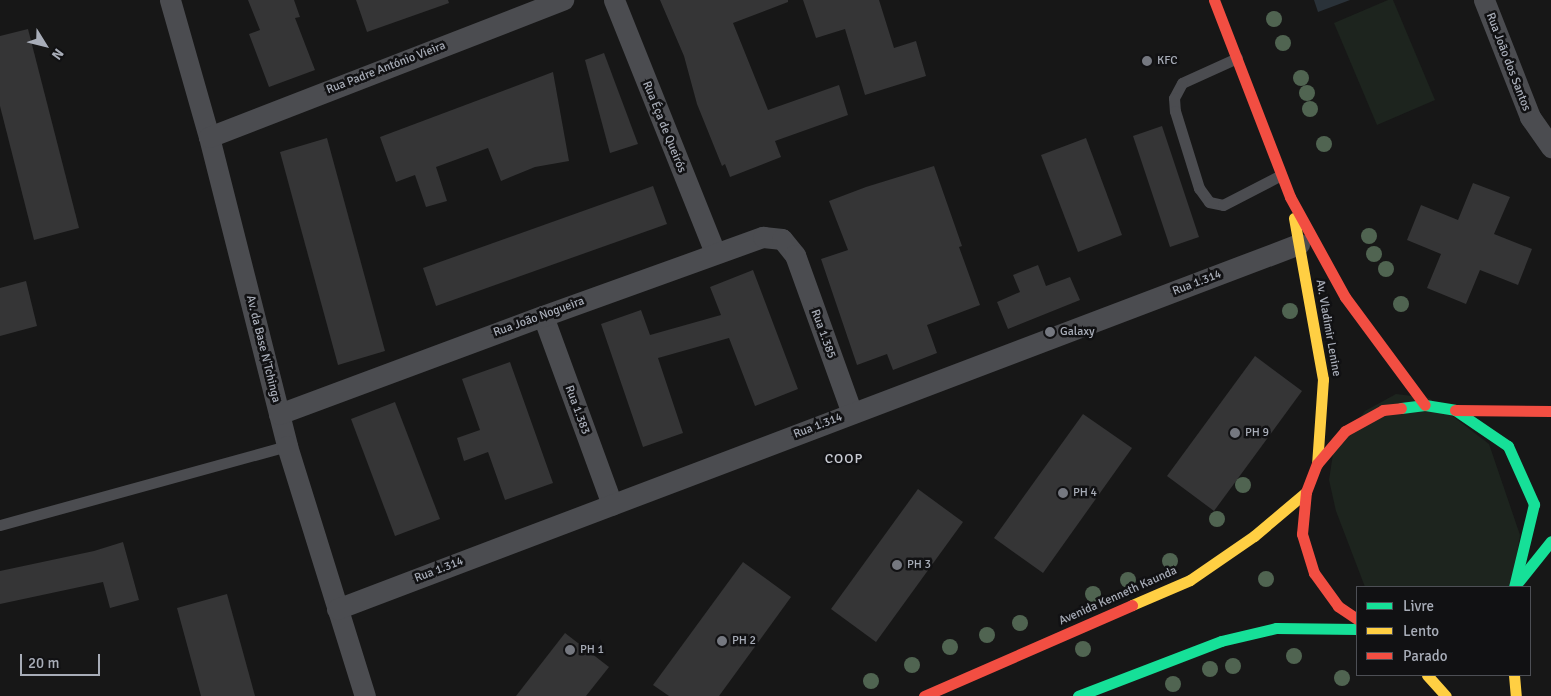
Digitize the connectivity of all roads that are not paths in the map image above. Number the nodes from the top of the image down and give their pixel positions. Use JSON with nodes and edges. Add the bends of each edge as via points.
{"nodes":[{"id":1,"x":170,"y":0,"type":"edge"},
{"id":2,"x":563,"y":0,"type":"edge"},
{"id":3,"x":614,"y":0,"type":"edge"},
{"id":4,"x":1214,"y":0,"type":"edge"},
{"id":5,"x":1484,"y":0,"type":"edge"},
{"id":6,"x":1237,"y":58,"type":"junction"},
{"id":7,"x":209,"y":137,"type":"junction"},
{"id":8,"x":1551,"y":147,"type":"edge"},
{"id":9,"x":1282,"y":175,"type":"junction"},
{"id":10,"x":1290,"y":197,"type":"junction"},
{"id":11,"x":1306,"y":238,"type":"junction"},
{"id":12,"x":714,"y":253,"type":"junction"},
{"id":13,"x":795,"y":255,"type":"joint"},
{"id":14,"x":543,"y":316,"type":"junction"},
{"id":15,"x":1425,"y":405,"type":"junction"},
{"id":16,"x":1456,"y":410,"type":"junction"},
{"id":17,"x":1551,"y":411,"type":"edge"},
{"id":18,"x":279,"y":414,"type":"junction"},
{"id":19,"x":852,"y":414,"type":"junction"},
{"id":20,"x":287,"y":446,"type":"junction"},
{"id":21,"x":1317,"y":464,"type":"junction"},
{"id":22,"x":1306,"y":492,"type":"junction"},
{"id":23,"x":612,"y":505,"type":"junction"},
{"id":24,"x":0,"y":526,"type":"edge"},
{"id":25,"x":1551,"y":541,"type":"edge"},
{"id":26,"x":1514,"y":586,"type":"edge"},
{"id":27,"x":1515,"y":586,"type":"edge"},
{"id":28,"x":336,"y":609,"type":"junction"},
{"id":29,"x":1356,"y":618,"type":"edge"},
{"id":30,"x":1356,"y":629,"type":"edge"},
{"id":31,"x":1428,"y":676,"type":"edge"},
{"id":32,"x":1514,"y":676,"type":"edge"},
{"id":33,"x":365,"y":696,"type":"edge"},
{"id":34,"x":924,"y":696,"type":"edge"},
{"id":35,"x":1078,"y":696,"type":"edge"},
{"id":36,"x":1446,"y":696,"type":"edge"},
{"id":37,"x":1516,"y":696,"type":"edge"}],
"edges":[{"from":1,"to":7,"type":"street","name":"Av. da Base N'Tchinga"},
{"from":2,"to":7,"type":"street","name":"Rua Padre António Vieira"},
{"from":3,"to":12,"type":"street","name":"Rua Éça de Queirós"},
{"from":4,"to":6,"type":"main road","name":"Av. Vladimir Lenine"},
{"from":5,"to":8,"type":"street","name":"Rua João dos Santos","via":[[1530,117]]},
{"from":6,"to":9,"type":"main road","name":"Av. Vladimir Lenine"},
{"from":6,"to":9,"type":"lane","via":[[1182,83],[1174,98],[1175,111],[1199,188],[1209,202],[1222,204]]},
{"from":7,"to":18,"type":"street","name":"Av. da Base N'Tchinga"},
{"from":9,"to":10,"type":"main road","name":"Av. Vladimir Lenine"},
{"from":10,"to":11,"type":"main road","name":"Av. Vladimir Lenine"},
{"from":10,"to":11,"type":"main road","name":"Av. Vladimir Lenine"},
{"from":11,"to":15,"type":"main road","name":"Av. Vladimir Lenine"},
{"from":11,"to":19,"type":"street","name":"Rua 1.314"},
{"from":11,"to":21,"type":"main road","name":"Av. Vladimir Lenine","via":[[1324,380]]},
{"from":12,"to":13,"type":"street","name":"Rua João Nogueira","via":[[763,237],[782,240]]},
{"from":12,"to":14,"type":"street","name":"Rua João Nogueira"},
{"from":13,"to":19,"type":"street","name":"Rua 1.385"},
{"from":14,"to":18,"type":"street","name":"Rua João Nogueira"},
{"from":14,"to":23,"type":"street","name":"Rua 1.383"},
{"from":15,"to":16,"type":"main road"},
{"from":15,"to":21,"type":"main road","via":[[1382,410],[1345,431]]},
{"from":16,"to":17,"type":"main road"},
{"from":16,"to":26,"type":"main road","via":[[1508,446],[1534,504]]},
{"from":18,"to":20,"type":"street","name":"Av. da Base N'Tchinga"},
{"from":19,"to":23,"type":"street","name":"Rua 1.314"},
{"from":20,"to":24,"type":"lane"},
{"from":20,"to":28,"type":"street","name":"Av. da Base N'Tchinga"},
{"from":21,"to":22,"type":"main road"},
{"from":22,"to":29,"type":"main road","via":[[1302,534],[1314,573],[1338,606]]},
{"from":22,"to":34,"type":"main road","name":"Avenida Kenneth Kaunda","via":[[1254,536],[1190,580]]},
{"from":23,"to":28,"type":"street","name":"Rua 1.314"},
{"from":25,"to":27,"type":"main road"},
{"from":28,"to":33,"type":"street","name":"Av. da Base N'Tchinga"},
{"from":30,"to":35,"type":"main road","via":[[1276,628],[1221,640]]},
{"from":31,"to":36,"type":"main road"},
{"from":32,"to":37,"type":"main road"}]}
